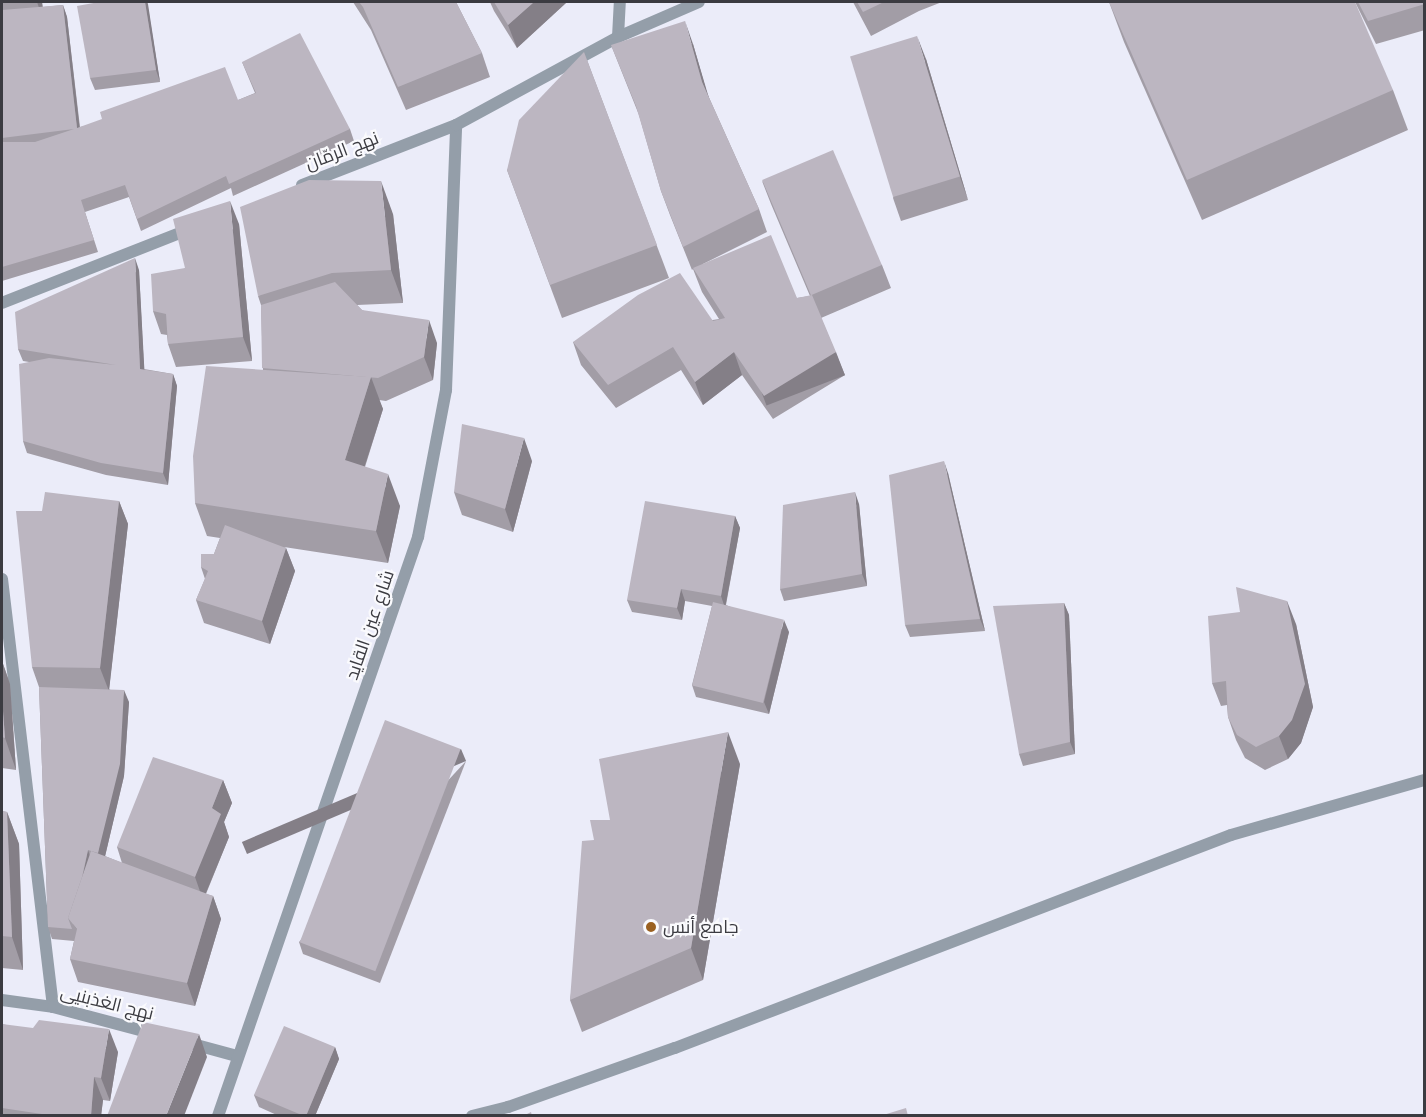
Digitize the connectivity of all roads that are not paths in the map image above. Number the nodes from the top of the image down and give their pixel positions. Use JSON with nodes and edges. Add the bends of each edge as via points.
{"nodes":[{"id":1,"x":620,"y":2,"type":"edge"},
{"id":2,"x":699,"y":2,"type":"edge"},
{"id":3,"x":618,"y":37,"type":"junction"},
{"id":4,"x":456,"y":125,"type":"junction"},
{"id":5,"x":290,"y":190,"type":"edge"},
{"id":6,"x":201,"y":225,"type":"edge"},
{"id":7,"x":2,"y":303,"type":"edge"},
{"id":8,"x":2,"y":579,"type":"edge"},
{"id":9,"x":1425,"y":780,"type":"edge"},
{"id":10,"x":2,"y":1000,"type":"edge"},
{"id":11,"x":53,"y":1007,"type":"junction"},
{"id":12,"x":237,"y":1056,"type":"junction"},
{"id":13,"x":218,"y":1116,"type":"edge"},
{"id":14,"x":472,"y":1116,"type":"edge"}],
"edges":[{"from":1,"to":3,"type":"street"},
{"from":2,"to":3,"type":"street","name":"نهج الرمّان"},
{"from":3,"to":4,"type":"street","name":"نهج الرمّان"},
{"from":4,"to":5,"type":"street","name":"نهج الرمّان"},
{"from":4,"to":12,"type":"street","name":"شارع عين القايد","via":[[446,390],[418,537]]},
{"from":6,"to":7,"type":"street"},
{"from":8,"to":11,"type":"street"},
{"from":9,"to":14,"type":"street","via":[[1231,835],[675,1048]]},
{"from":10,"to":11,"type":"street","name":"نهج الغذبنيى"},
{"from":11,"to":12,"type":"street","name":"نهج الغذبنيى"},
{"from":12,"to":13,"type":"street","name":"شارع عين القايد"}]}
